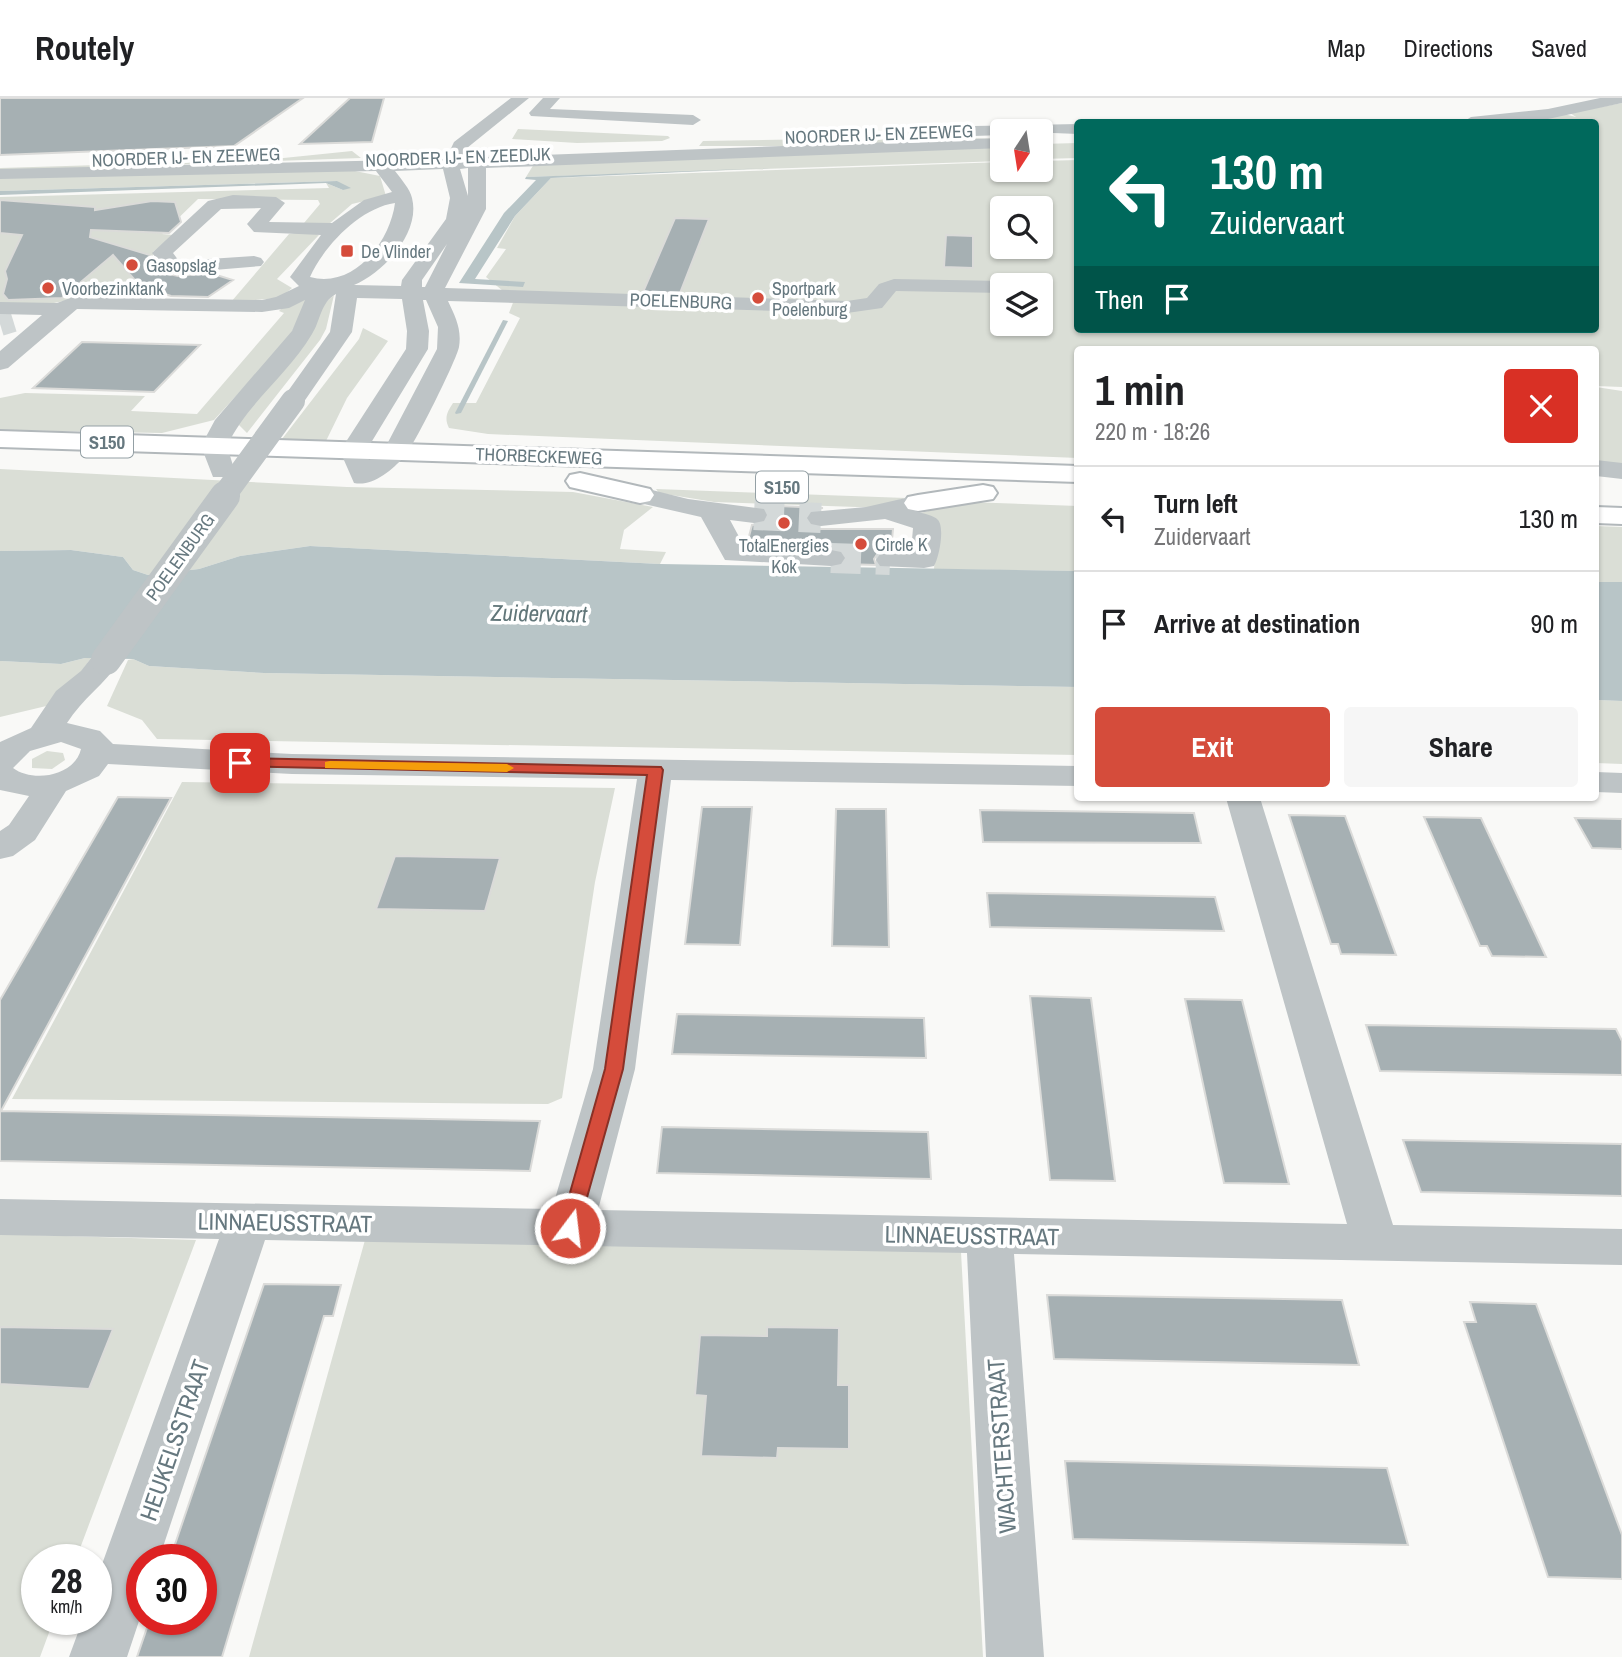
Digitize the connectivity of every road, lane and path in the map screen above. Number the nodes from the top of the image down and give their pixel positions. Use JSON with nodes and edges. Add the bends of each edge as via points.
{"nodes":[{"id":1,"x":521,"y":98,"type":"edge"},
{"id":2,"x":552,"y":98,"type":"edge"},
{"id":3,"x":1622,"y":98,"type":"edge"},
{"id":4,"x":704,"y":106,"type":"dead end"},
{"id":5,"x":1500,"y":119,"type":"edge"},
{"id":6,"x":693,"y":120,"type":"junction"},
{"id":7,"x":491,"y":125,"type":"junction"},
{"id":8,"x":1074,"y":129,"type":"edge"},
{"id":9,"x":1074,"y":140,"type":"edge"},
{"id":10,"x":1054,"y":141,"type":"edge"},
{"id":11,"x":990,"y":143,"type":"edge"},
{"id":12,"x":680,"y":146,"type":"junction"},
{"id":13,"x":477,"y":159,"type":"junction"},
{"id":14,"x":454,"y":160,"type":"junction"},
{"id":15,"x":0,"y":162,"type":"edge"},
{"id":16,"x":382,"y":162,"type":"junction"},
{"id":17,"x":0,"y":174,"type":"edge"},
{"id":18,"x":402,"y":196,"type":"junction"},
{"id":19,"x":337,"y":229,"type":"junction"},
{"id":20,"x":284,"y":230,"type":"junction"},
{"id":21,"x":254,"y":262,"type":"junction"},
{"id":22,"x":990,"y":287,"type":"edge"},
{"id":23,"x":332,"y":288,"type":"junction"},
{"id":24,"x":422,"y":292,"type":"junction"},
{"id":25,"x":214,"y":305,"type":"junction"},
{"id":26,"x":61,"y":309,"type":"junction"},
{"id":27,"x":4,"y":312,"type":"tunnel mouth"},
{"id":28,"x":0,"y":363,"type":"edge"},
{"id":29,"x":0,"y":439,"type":"edge"},
{"id":30,"x":214,"y":446,"type":"junction"},
{"id":31,"x":353,"y":451,"type":"junction"},
{"id":32,"x":396,"y":452,"type":"junction"},
{"id":33,"x":0,"y":464,"type":"edge"},
{"id":34,"x":1599,"y":468,"type":"edge"},
{"id":35,"x":1622,"y":471,"type":"edge"},
{"id":36,"x":222,"y":472,"type":"junction"},
{"id":37,"x":1074,"y":474,"type":"edge"},
{"id":38,"x":363,"y":477,"type":"junction"},
{"id":39,"x":580,"y":481,"type":"junction"},
{"id":40,"x":1599,"y":489,"type":"edge"},
{"id":41,"x":1622,"y":489,"type":"edge"},
{"id":42,"x":983,"y":494,"type":"junction"},
{"id":43,"x":640,"y":495,"type":"joint"},
{"id":44,"x":1074,"y":497,"type":"edge"},
{"id":45,"x":918,"y":503,"type":"joint"},
{"id":46,"x":886,"y":510,"type":"junction"},
{"id":47,"x":711,"y":511,"type":"junction"},
{"id":48,"x":754,"y":515,"type":"tunnel mouth"},
{"id":49,"x":1599,"y":515,"type":"edge"},
{"id":50,"x":1622,"y":516,"type":"edge"},
{"id":51,"x":821,"y":518,"type":"tunnel mouth"},
{"id":52,"x":831,"y":558,"type":"tunnel mouth"},
{"id":53,"x":890,"y":560,"type":"tunnel mouth"},
{"id":54,"x":75,"y":748,"type":"junction"},
{"id":55,"x":4,"y":768,"type":"edge"},
{"id":56,"x":655,"y":770,"type":"junction"},
{"id":57,"x":1074,"y":776,"type":"edge"},
{"id":58,"x":1599,"y":782,"type":"edge"},
{"id":59,"x":1622,"y":783,"type":"edge"},
{"id":60,"x":54,"y":784,"type":"junction"},
{"id":61,"x":1244,"y":801,"type":"edge"},
{"id":62,"x":0,"y":817,"type":"edge"},
{"id":63,"x":0,"y":848,"type":"edge"},
{"id":64,"x":0,"y":1217,"type":"edge"},
{"id":65,"x":248,"y":1222,"type":"junction"},
{"id":66,"x":570,"y":1228,"type":"junction"},
{"id":67,"x":990,"y":1235,"type":"junction"},
{"id":68,"x":1374,"y":1242,"type":"junction"},
{"id":69,"x":1622,"y":1247,"type":"edge"},
{"id":70,"x":98,"y":1657,"type":"edge"},
{"id":71,"x":1015,"y":1657,"type":"edge"}],
"edges":[{"from":1,"to":7,"type":"street"},
{"from":2,"to":6,"type":"street","via":[[537,113]]},
{"from":3,"to":5,"type":"street"},
{"from":4,"to":6,"type":"street"},
{"from":6,"to":12,"type":"street"},
{"from":7,"to":13,"type":"street","via":[[494,132]]},
{"from":7,"to":14,"type":"street","via":[[471,134]]},
{"from":8,"to":12,"type":"street","name":"NOORDER IJ- EN ZEEWEG"},
{"from":9,"to":10,"type":"street"},
{"from":11,"to":12,"type":"street","name":"NOORDER IJ- EN ZEEDIJK","via":[[821,149]]},
{"from":12,"to":13,"type":"street","name":"NOORDER IJ- EN ZEEDIJK"},
{"from":13,"to":14,"type":"street","name":"NOORDER IJ- EN ZEEDIJK"},
{"from":13,"to":24,"type":"street","via":[[477,208],[436,281]]},
{"from":14,"to":16,"type":"street","name":"NOORDER IJ- EN ZEEDIJK"},
{"from":14,"to":24,"type":"street","via":[[455,219],[418,270]]},
{"from":15,"to":16,"type":"street","name":"NOORDER IJ- EN ZEEWEG","via":[[372,148]]},
{"from":16,"to":17,"type":"street","name":"NOORDER IJ- EN ZEEDIJK"},
{"from":16,"to":18,"type":"street"},
{"from":18,"to":19,"type":"street","name":"POELENBURG","via":[[366,204]]},
{"from":18,"to":23,"type":"street","via":[[401,221],[385,248],[363,274]]},
{"from":19,"to":20,"type":"street"},
{"from":19,"to":23,"type":"street","name":"POELENBURG","via":[[300,277],[308,284]]},
{"from":20,"to":21,"type":"street"},
{"from":20,"to":21,"type":"street","via":[[257,227],[274,202],[224,202],[162,253],[178,267]]},
{"from":21,"to":25,"type":"street"},
{"from":22,"to":24,"type":"street","name":"POELENBURG","via":[[894,285],[874,303],[847,307]]},
{"from":23,"to":24,"type":"street","name":"POELENBURG"},
{"from":23,"to":25,"type":"street","via":[[269,312]]},
{"from":23,"to":30,"type":"street","via":[[314,302],[302,333],[224,425]]},
{"from":23,"to":54,"type":"street","name":"POELENBURG","bridge":true,"via":[[341,332],[99,669],[67,698]]},
{"from":24,"to":31,"type":"street","via":[[417,349]]},
{"from":24,"to":32,"type":"street","via":[[449,327],[448,349]]},
{"from":25,"to":26,"type":"street","via":[[83,302]]},
{"from":26,"to":27,"type":"street"},
{"from":26,"to":28,"type":"street"},
{"from":29,"to":30,"type":"main road","name":"THORBECKEWEG","number":"S150"},
{"from":30,"to":31,"type":"main road","name":"THORBECKEWEG","number":"S150"},
{"from":30,"to":36,"type":"street"},
{"from":31,"to":32,"type":"main road","name":"THORBECKEWEG","number":"S150"},
{"from":31,"to":38,"type":"street"},
{"from":32,"to":37,"type":"main road","name":"THORBECKEWEG","number":"S150"},
{"from":32,"to":38,"type":"street"},
{"from":33,"to":36,"type":"main road","name":"THORBECKEWEG","number":"S150"},
{"from":34,"to":35,"type":"street"},
{"from":36,"to":38,"type":"main road","name":"THORBECKEWEG","number":"S150"},
{"from":38,"to":39,"type":"main road","name":"THORBECKEWEG","number":"S150"},
{"from":39,"to":42,"type":"main road","name":"THORBECKEWEG","number":"S150"},
{"from":39,"to":43,"type":"main road"},
{"from":40,"to":41,"type":"main road"},
{"from":42,"to":44,"type":"main road","name":"THORBECKEWEG","number":"S150"},
{"from":42,"to":45,"type":"main road"},
{"from":43,"to":47,"type":"street"},
{"from":45,"to":46,"type":"street"},
{"from":46,"to":51,"type":"street"},
{"from":46,"to":53,"type":"street","via":[[927,524],[924,560]]},
{"from":47,"to":48,"type":"street"},
{"from":47,"to":52,"type":"street","via":[[735,554]]},
{"from":49,"to":50,"type":"main road"},
{"from":54,"to":55,"type":"street","via":[[13,748]]},
{"from":54,"to":56,"type":"street","via":[[167,768],[214,762]]},
{"from":54,"to":60,"type":"street"},
{"from":55,"to":60,"type":"street"},
{"from":55,"to":62,"type":"street"},
{"from":56,"to":57,"type":"street"},
{"from":56,"to":66,"type":"street","via":[[614,1069]]},
{"from":58,"to":59,"type":"street"},
{"from":60,"to":63,"type":"street","via":[[22,832]]},
{"from":61,"to":68,"type":"street"},
{"from":64,"to":65,"type":"street","name":"LINNAEUSSTRAAT"},
{"from":65,"to":66,"type":"street","name":"LINNAEUSSTRAAT"},
{"from":65,"to":70,"type":"street","name":"HEUKELSSTRAAT"},
{"from":66,"to":67,"type":"street","name":"LINNAEUSSTRAAT"},
{"from":67,"to":68,"type":"street","name":"LINNAEUSSTRAAT"},
{"from":67,"to":71,"type":"street","name":"WACHTERSTRAAT"},
{"from":68,"to":69,"type":"street","name":"LINNAEUSSTRAAT"}]}
